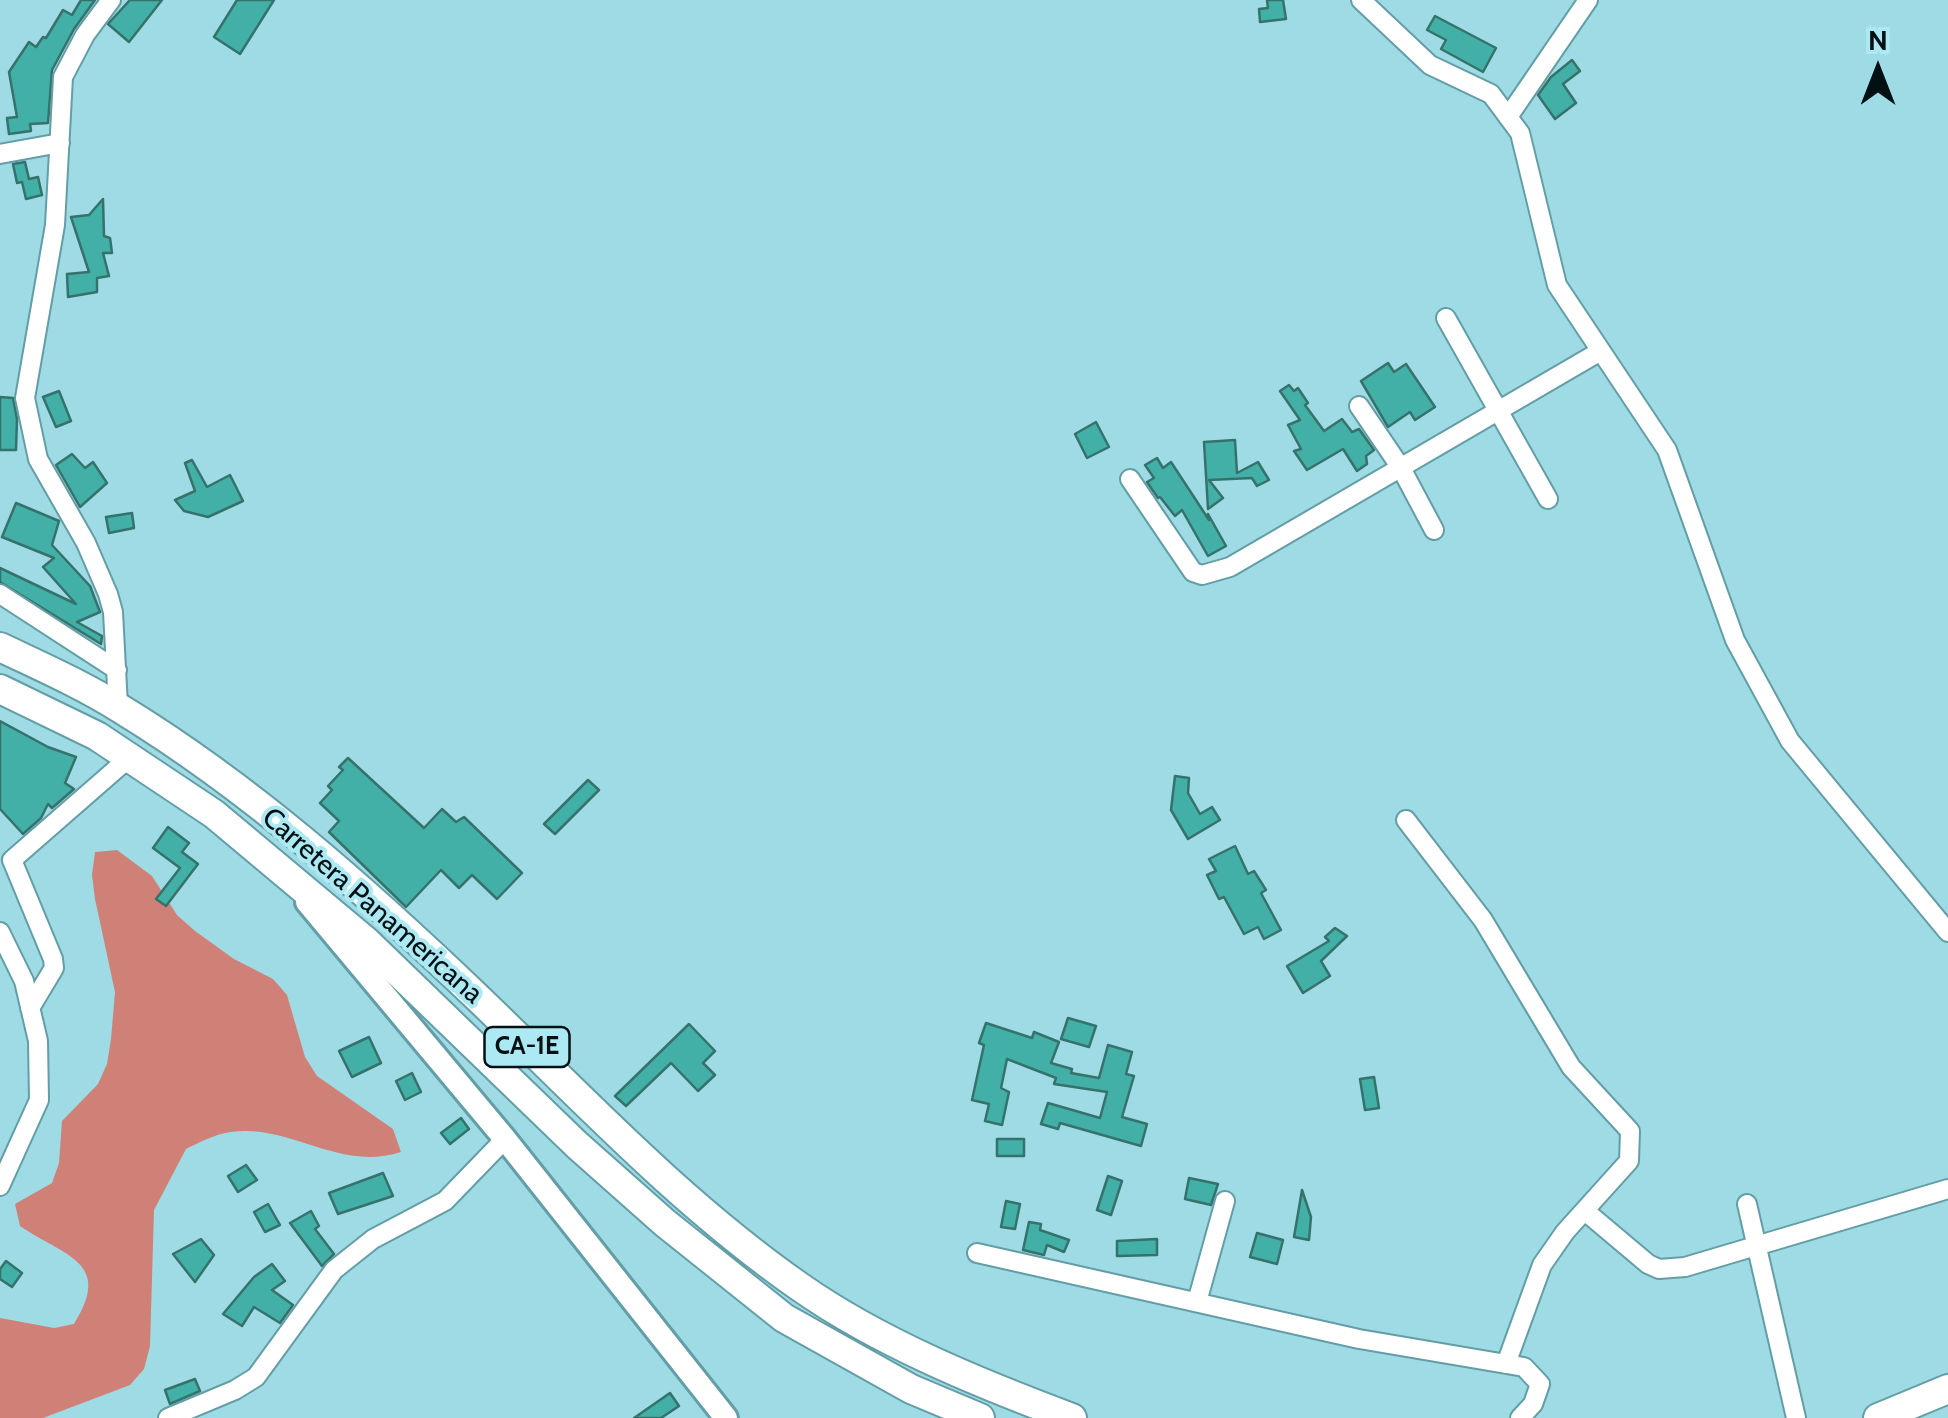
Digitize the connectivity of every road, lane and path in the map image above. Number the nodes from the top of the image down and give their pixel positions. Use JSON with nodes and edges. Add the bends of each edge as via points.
{"nodes":[{"id":1,"x":111,"y":0,"type":"edge"},
{"id":2,"x":1361,"y":0,"type":"edge"},
{"id":3,"x":1588,"y":0,"type":"edge"},
{"id":4,"x":1508,"y":117,"type":"junction"},
{"id":5,"x":60,"y":143,"type":"junction"},
{"id":6,"x":0,"y":154,"type":"edge"},
{"id":7,"x":1446,"y":318,"type":"dead end"},
{"id":8,"x":1599,"y":352,"type":"junction"},
{"id":9,"x":1359,"y":406,"type":"dead end"},
{"id":10,"x":1499,"y":410,"type":"junction"},
{"id":11,"x":1401,"y":468,"type":"junction"},
{"id":12,"x":1130,"y":479,"type":"dead end"},
{"id":13,"x":1548,"y":499,"type":"dead end"},
{"id":14,"x":1434,"y":530,"type":"dead end"},
{"id":15,"x":0,"y":594,"type":"edge"},
{"id":16,"x":0,"y":647,"type":"edge"},
{"id":17,"x":117,"y":670,"type":"junction"},
{"id":18,"x":0,"y":689,"type":"edge"},
{"id":19,"x":118,"y":706,"type":"junction"},
{"id":20,"x":130,"y":757,"type":"junction"},
{"id":21,"x":1406,"y":820,"type":"dead end"},
{"id":22,"x":276,"y":864,"type":"junction"},
{"id":23,"x":0,"y":932,"type":"edge"},
{"id":24,"x":1948,"y":932,"type":"edge"},
{"id":25,"x":30,"y":1008,"type":"junction"},
{"id":26,"x":505,"y":1139,"type":"junction"},
{"id":27,"x":0,"y":1186,"type":"edge"},
{"id":28,"x":1948,"y":1189,"type":"edge"},
{"id":29,"x":1225,"y":1201,"type":"dead end"},
{"id":30,"x":1748,"y":1204,"type":"dead end"},
{"id":31,"x":1585,"y":1211,"type":"junction"},
{"id":32,"x":1757,"y":1248,"type":"junction"},
{"id":33,"x":977,"y":1254,"type":"dead end"},
{"id":34,"x":1197,"y":1302,"type":"junction"},
{"id":35,"x":1506,"y":1364,"type":"junction"},
{"id":36,"x":1948,"y":1389,"type":"edge"},
{"id":37,"x":168,"y":1418,"type":"edge"},
{"id":38,"x":726,"y":1418,"type":"edge"},
{"id":39,"x":980,"y":1418,"type":"edge"},
{"id":40,"x":1072,"y":1418,"type":"edge"},
{"id":41,"x":1520,"y":1418,"type":"edge"},
{"id":42,"x":1796,"y":1418,"type":"edge"},
{"id":43,"x":1878,"y":1418,"type":"edge"}],
"edges":[{"from":1,"to":5,"type":"street","via":[[66,68]]},
{"from":2,"to":4,"type":"street","via":[[1430,66],[1490,94]]},
{"from":3,"to":4,"type":"street"},
{"from":4,"to":8,"type":"street","via":[[1520,133],[1557,285]]},
{"from":5,"to":6,"type":"street"},
{"from":5,"to":17,"type":"street","via":[[55,225],[25,398],[38,460],[108,594]]},
{"from":7,"to":10,"type":"street"},
{"from":8,"to":10,"type":"street"},
{"from":8,"to":24,"type":"street","via":[[1667,450],[1736,640],[1790,741]]},
{"from":9,"to":11,"type":"street"},
{"from":10,"to":11,"type":"street"},
{"from":10,"to":13,"type":"street"},
{"from":11,"to":12,"type":"street","via":[[1230,566],[1202,575],[1193,572]]},
{"from":11,"to":14,"type":"street"},
{"from":15,"to":17,"type":"street"},
{"from":16,"to":19,"type":"highway","name":"Carretera Panamericana","number":"CA-1E"},
{"from":17,"to":19,"type":"street"},
{"from":18,"to":20,"type":"highway","name":"Carretera Panamericana","number":"CA-1E"},
{"from":19,"to":40,"type":"highway","name":"Carretera Panamericana","number":"CA-1E","via":[[180,746],[355,884],[674,1189],[801,1288],[944,1366]]},
{"from":20,"to":22,"type":"highway","name":"Carretera Panamericana","number":"CA-1E"},
{"from":20,"to":25,"type":"street","via":[[12,860],[53,958],[54,968]]},
{"from":21,"to":31,"type":"street","via":[[1483,920],[1571,1066],[1630,1131],[1628,1161]]},
{"from":22,"to":26,"type":"main road"},
{"from":22,"to":39,"type":"highway","name":"Carretera Panamericana","number":"CA-1E","via":[[724,1273],[800,1327]]},
{"from":23,"to":25,"type":"street"},
{"from":25,"to":27,"type":"street","via":[[39,1100]]},
{"from":26,"to":37,"type":"street","via":[[445,1201],[373,1239],[334,1270],[256,1378]]},
{"from":26,"to":38,"type":"main road"},
{"from":28,"to":32,"type":"street"},
{"from":29,"to":34,"type":"street"},
{"from":30,"to":32,"type":"street"},
{"from":31,"to":32,"type":"street","via":[[1660,1269]]},
{"from":31,"to":35,"type":"street","via":[[1542,1265]]},
{"from":32,"to":42,"type":"street"},
{"from":33,"to":34,"type":"street"},
{"from":34,"to":35,"type":"street"},
{"from":35,"to":41,"type":"street","via":[[1524,1367],[1540,1384]]},
{"from":36,"to":43,"type":"highway"}]}
